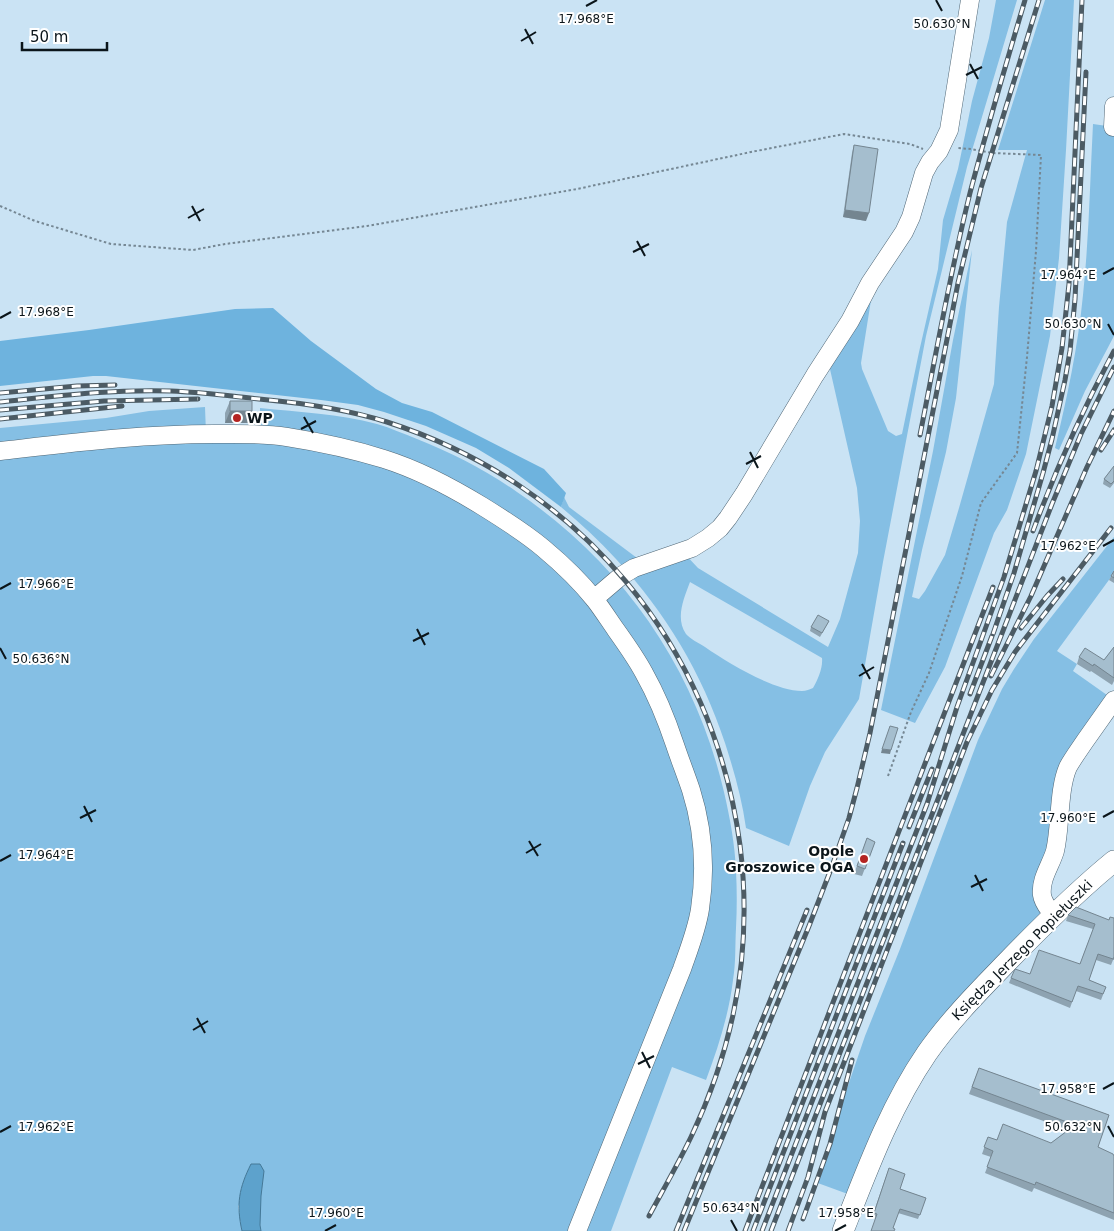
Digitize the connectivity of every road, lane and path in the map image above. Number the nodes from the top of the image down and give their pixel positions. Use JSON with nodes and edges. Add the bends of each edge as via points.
{"nodes":[{"id":1,"x":970,"y":0,"type":"edge"},
{"id":2,"x":1114,"y":106,"type":"edge"},
{"id":3,"x":1114,"y":127,"type":"edge"},
{"id":4,"x":939,"y":151,"type":"junction"},
{"id":5,"x":0,"y":206,"type":"edge"},
{"id":6,"x":0,"y":451,"type":"edge"},
{"id":7,"x":594,"y":599,"type":"junction"},
{"id":8,"x":1114,"y":700,"type":"edge"},
{"id":9,"x":888,"y":776,"type":"dead end"},
{"id":10,"x":1114,"y":860,"type":"edge"},
{"id":11,"x":1053,"y":915,"type":"junction"},
{"id":12,"x":577,"y":1231,"type":"edge"},
{"id":13,"x":843,"y":1231,"type":"edge"}],
"edges":[{"from":1,"to":4,"type":"street","via":[[952,118]]},
{"from":2,"to":3,"type":"street"},
{"from":4,"to":5,"type":"path","via":[[844,134],[577,189],[367,226],[193,250],[112,244],[35,221]]},
{"from":4,"to":7,"type":"street","via":[[924,173],[904,232],[728,518],[720,528],[692,548],[634,568]]},
{"from":4,"to":9,"type":"path","via":[[972,149],[1041,155],[1036,251],[1017,453],[981,503],[962,576],[929,673]]},
{"from":6,"to":7,"type":"street","via":[[148,436],[206,434],[270,435],[348,450],[409,468],[479,504],[542,548]]},
{"from":7,"to":12,"type":"street","via":[[643,671],[668,726],[697,813],[701,834],[702,890],[696,927],[682,969]]},
{"from":8,"to":11,"type":"street","via":[[1076,755],[1064,780],[1058,837],[1042,885],[1045,904]]},
{"from":10,"to":11,"type":"main road","name":"Księdza Jerzego Popiełuszki"},
{"from":11,"to":13,"type":"main road","name":"Księdza Jerzego Popiełuszki","via":[[980,990],[927,1053],[890,1118]]}]}
